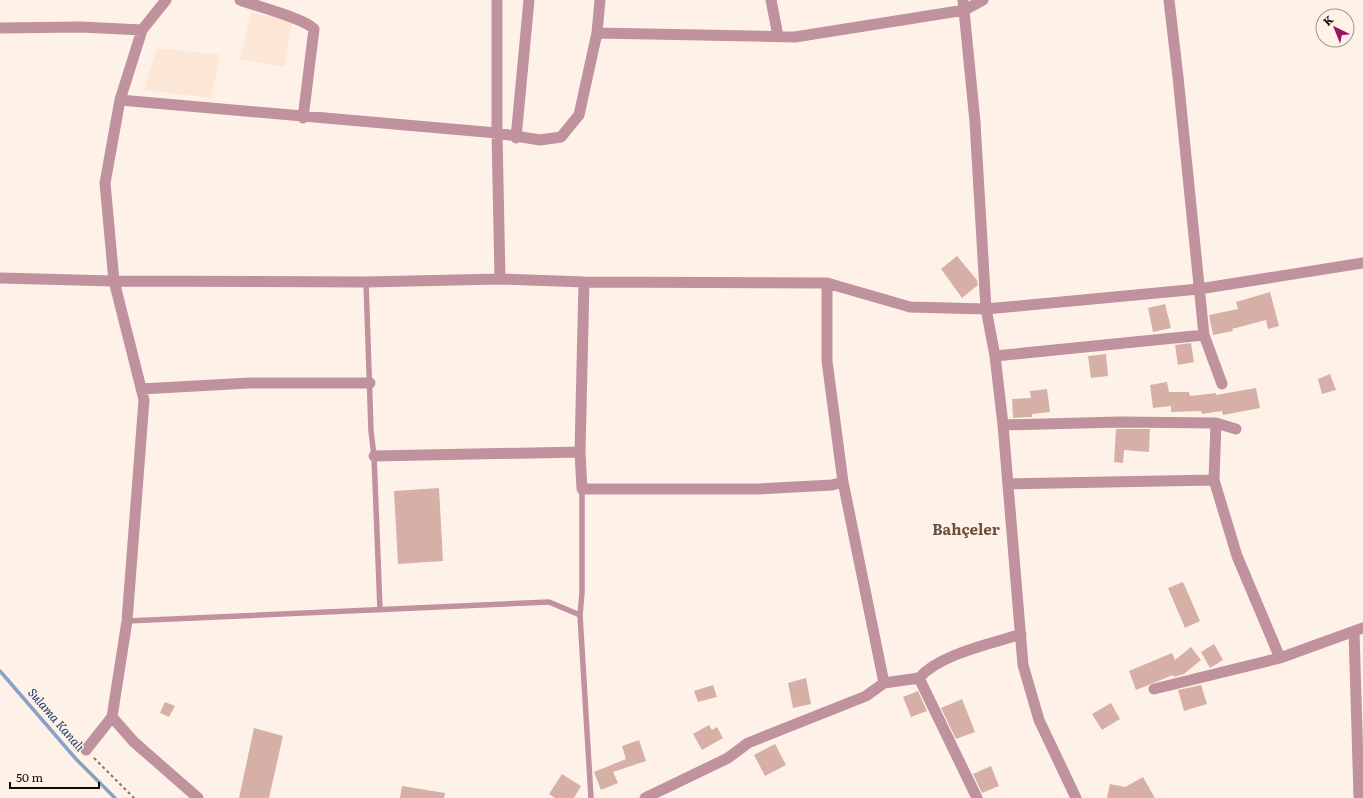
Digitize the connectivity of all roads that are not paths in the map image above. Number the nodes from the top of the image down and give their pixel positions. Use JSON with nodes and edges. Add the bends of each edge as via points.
{"nodes":[{"id":1,"x":166,"y":0,"type":"edge"},
{"id":2,"x":240,"y":0,"type":"edge"},
{"id":3,"x":497,"y":0,"type":"edge"},
{"id":4,"x":529,"y":0,"type":"edge"},
{"id":5,"x":600,"y":0,"type":"edge"},
{"id":6,"x":771,"y":0,"type":"edge"},
{"id":7,"x":983,"y":0,"type":"edge"},
{"id":8,"x":1168,"y":0,"type":"edge"},
{"id":9,"x":964,"y":5,"type":"edge"},
{"id":10,"x":0,"y":28,"type":"edge"},
{"id":11,"x":142,"y":30,"type":"junction"},
{"id":12,"x":597,"y":33,"type":"junction"},
{"id":13,"x":778,"y":36,"type":"junction"},
{"id":14,"x":120,"y":100,"type":"junction"},
{"id":15,"x":303,"y":118,"type":"junction"},
{"id":16,"x":497,"y":133,"type":"junction"},
{"id":17,"x":516,"y":138,"type":"junction"},
{"id":18,"x":1363,"y":263,"type":"edge"},
{"id":19,"x":0,"y":278,"type":"edge"},
{"id":20,"x":500,"y":279,"type":"junction"},
{"id":21,"x":114,"y":281,"type":"junction"},
{"id":22,"x":366,"y":282,"type":"junction"},
{"id":23,"x":584,"y":282,"type":"junction"},
{"id":24,"x":826,"y":283,"type":"junction"},
{"id":25,"x":1199,"y":289,"type":"junction"},
{"id":26,"x":986,"y":309,"type":"junction"},
{"id":27,"x":1204,"y":335,"type":"junction"},
{"id":28,"x":995,"y":356,"type":"junction"},
{"id":29,"x":370,"y":383,"type":"junction"},
{"id":30,"x":1222,"y":384,"type":"dead end"},
{"id":31,"x":141,"y":389,"type":"junction"},
{"id":32,"x":1216,"y":423,"type":"junction"},
{"id":33,"x":1003,"y":425,"type":"junction"},
{"id":34,"x":1236,"y":429,"type":"dead end"},
{"id":35,"x":580,"y":452,"type":"junction"},
{"id":36,"x":374,"y":456,"type":"junction"},
{"id":37,"x":1214,"y":480,"type":"junction"},
{"id":38,"x":843,"y":482,"type":"junction"},
{"id":39,"x":1008,"y":484,"type":"junction"},
{"id":40,"x":582,"y":489,"type":"junction"},
{"id":41,"x":380,"y":610,"type":"junction"},
{"id":42,"x":580,"y":615,"type":"junction"},
{"id":43,"x":127,"y":621,"type":"junction"},
{"id":44,"x":1359,"y":630,"type":"edge"},
{"id":45,"x":1021,"y":634,"type":"junction"},
{"id":46,"x":1280,"y":658,"type":"junction"},
{"id":47,"x":919,"y":678,"type":"junction"},
{"id":48,"x":884,"y":683,"type":"junction"},
{"id":49,"x":1154,"y":689,"type":"dead end"},
{"id":50,"x":112,"y":717,"type":"junction"},
{"id":51,"x":86,"y":750,"type":"road end"},
{"id":52,"x":1357,"y":797,"type":"edge"},
{"id":53,"x":198,"y":798,"type":"edge"},
{"id":54,"x":591,"y":798,"type":"edge"},
{"id":55,"x":645,"y":798,"type":"edge"},
{"id":56,"x":977,"y":798,"type":"edge"},
{"id":57,"x":1076,"y":798,"type":"edge"}],
"edges":[{"from":1,"to":11,"type":"street"},
{"from":2,"to":15,"type":"street","via":[[314,29]]},
{"from":3,"to":16,"type":"street"},
{"from":4,"to":17,"type":"street"},
{"from":5,"to":12,"type":"street"},
{"from":6,"to":13,"type":"street"},
{"from":7,"to":9,"type":"street"},
{"from":8,"to":25,"type":"street"},
{"from":9,"to":13,"type":"street","via":[[795,37]]},
{"from":9,"to":26,"type":"street","via":[[975,122]]},
{"from":10,"to":11,"type":"street","via":[[81,27]]},
{"from":11,"to":14,"type":"street"},
{"from":12,"to":13,"type":"street"},
{"from":12,"to":17,"type":"street","via":[[579,115],[561,137],[540,140]]},
{"from":14,"to":15,"type":"street"},
{"from":14,"to":21,"type":"street","via":[[105,184]]},
{"from":15,"to":16,"type":"street"},
{"from":16,"to":17,"type":"street"},
{"from":16,"to":20,"type":"street"},
{"from":18,"to":25,"type":"street"},
{"from":19,"to":21,"type":"street"},
{"from":20,"to":22,"type":"street"},
{"from":20,"to":23,"type":"street"},
{"from":21,"to":22,"type":"street"},
{"from":21,"to":31,"type":"street"},
{"from":22,"to":29,"type":"lane"},
{"from":23,"to":24,"type":"street"},
{"from":23,"to":35,"type":"street"},
{"from":24,"to":26,"type":"street","via":[[910,307]]},
{"from":24,"to":38,"type":"street","via":[[827,361]]},
{"from":25,"to":26,"type":"street"},
{"from":25,"to":27,"type":"street"},
{"from":26,"to":28,"type":"street"},
{"from":27,"to":28,"type":"street"},
{"from":27,"to":30,"type":"street"},
{"from":28,"to":33,"type":"street"},
{"from":29,"to":31,"type":"street","via":[[249,383]]},
{"from":29,"to":36,"type":"lane"},
{"from":31,"to":43,"type":"street","via":[[144,400]]},
{"from":32,"to":33,"type":"street"},
{"from":32,"to":34,"type":"street"},
{"from":32,"to":37,"type":"street"},
{"from":33,"to":39,"type":"street"},
{"from":35,"to":36,"type":"street"},
{"from":35,"to":40,"type":"street"},
{"from":36,"to":41,"type":"lane"},
{"from":37,"to":39,"type":"street"},
{"from":37,"to":46,"type":"street","via":[[1238,556]]},
{"from":38,"to":40,"type":"street","via":[[832,485],[758,489]]},
{"from":38,"to":48,"type":"street"},
{"from":39,"to":45,"type":"street"},
{"from":40,"to":42,"type":"lane"},
{"from":41,"to":42,"type":"lane","via":[[549,602]]},
{"from":41,"to":43,"type":"lane"},
{"from":42,"to":54,"type":"lane"},
{"from":43,"to":50,"type":"street"},
{"from":44,"to":46,"type":"street"},
{"from":44,"to":52,"type":"street"},
{"from":45,"to":47,"type":"street","via":[[948,658],[924,672]]},
{"from":45,"to":57,"type":"street","via":[[1023,665],[1039,720]]},
{"from":46,"to":49,"type":"street"},
{"from":47,"to":48,"type":"street"},
{"from":47,"to":56,"type":"street"},
{"from":48,"to":55,"type":"street","via":[[866,696],[748,743],[728,758]]},
{"from":50,"to":51,"type":"street"},
{"from":50,"to":53,"type":"street","via":[[134,742]]}]}
